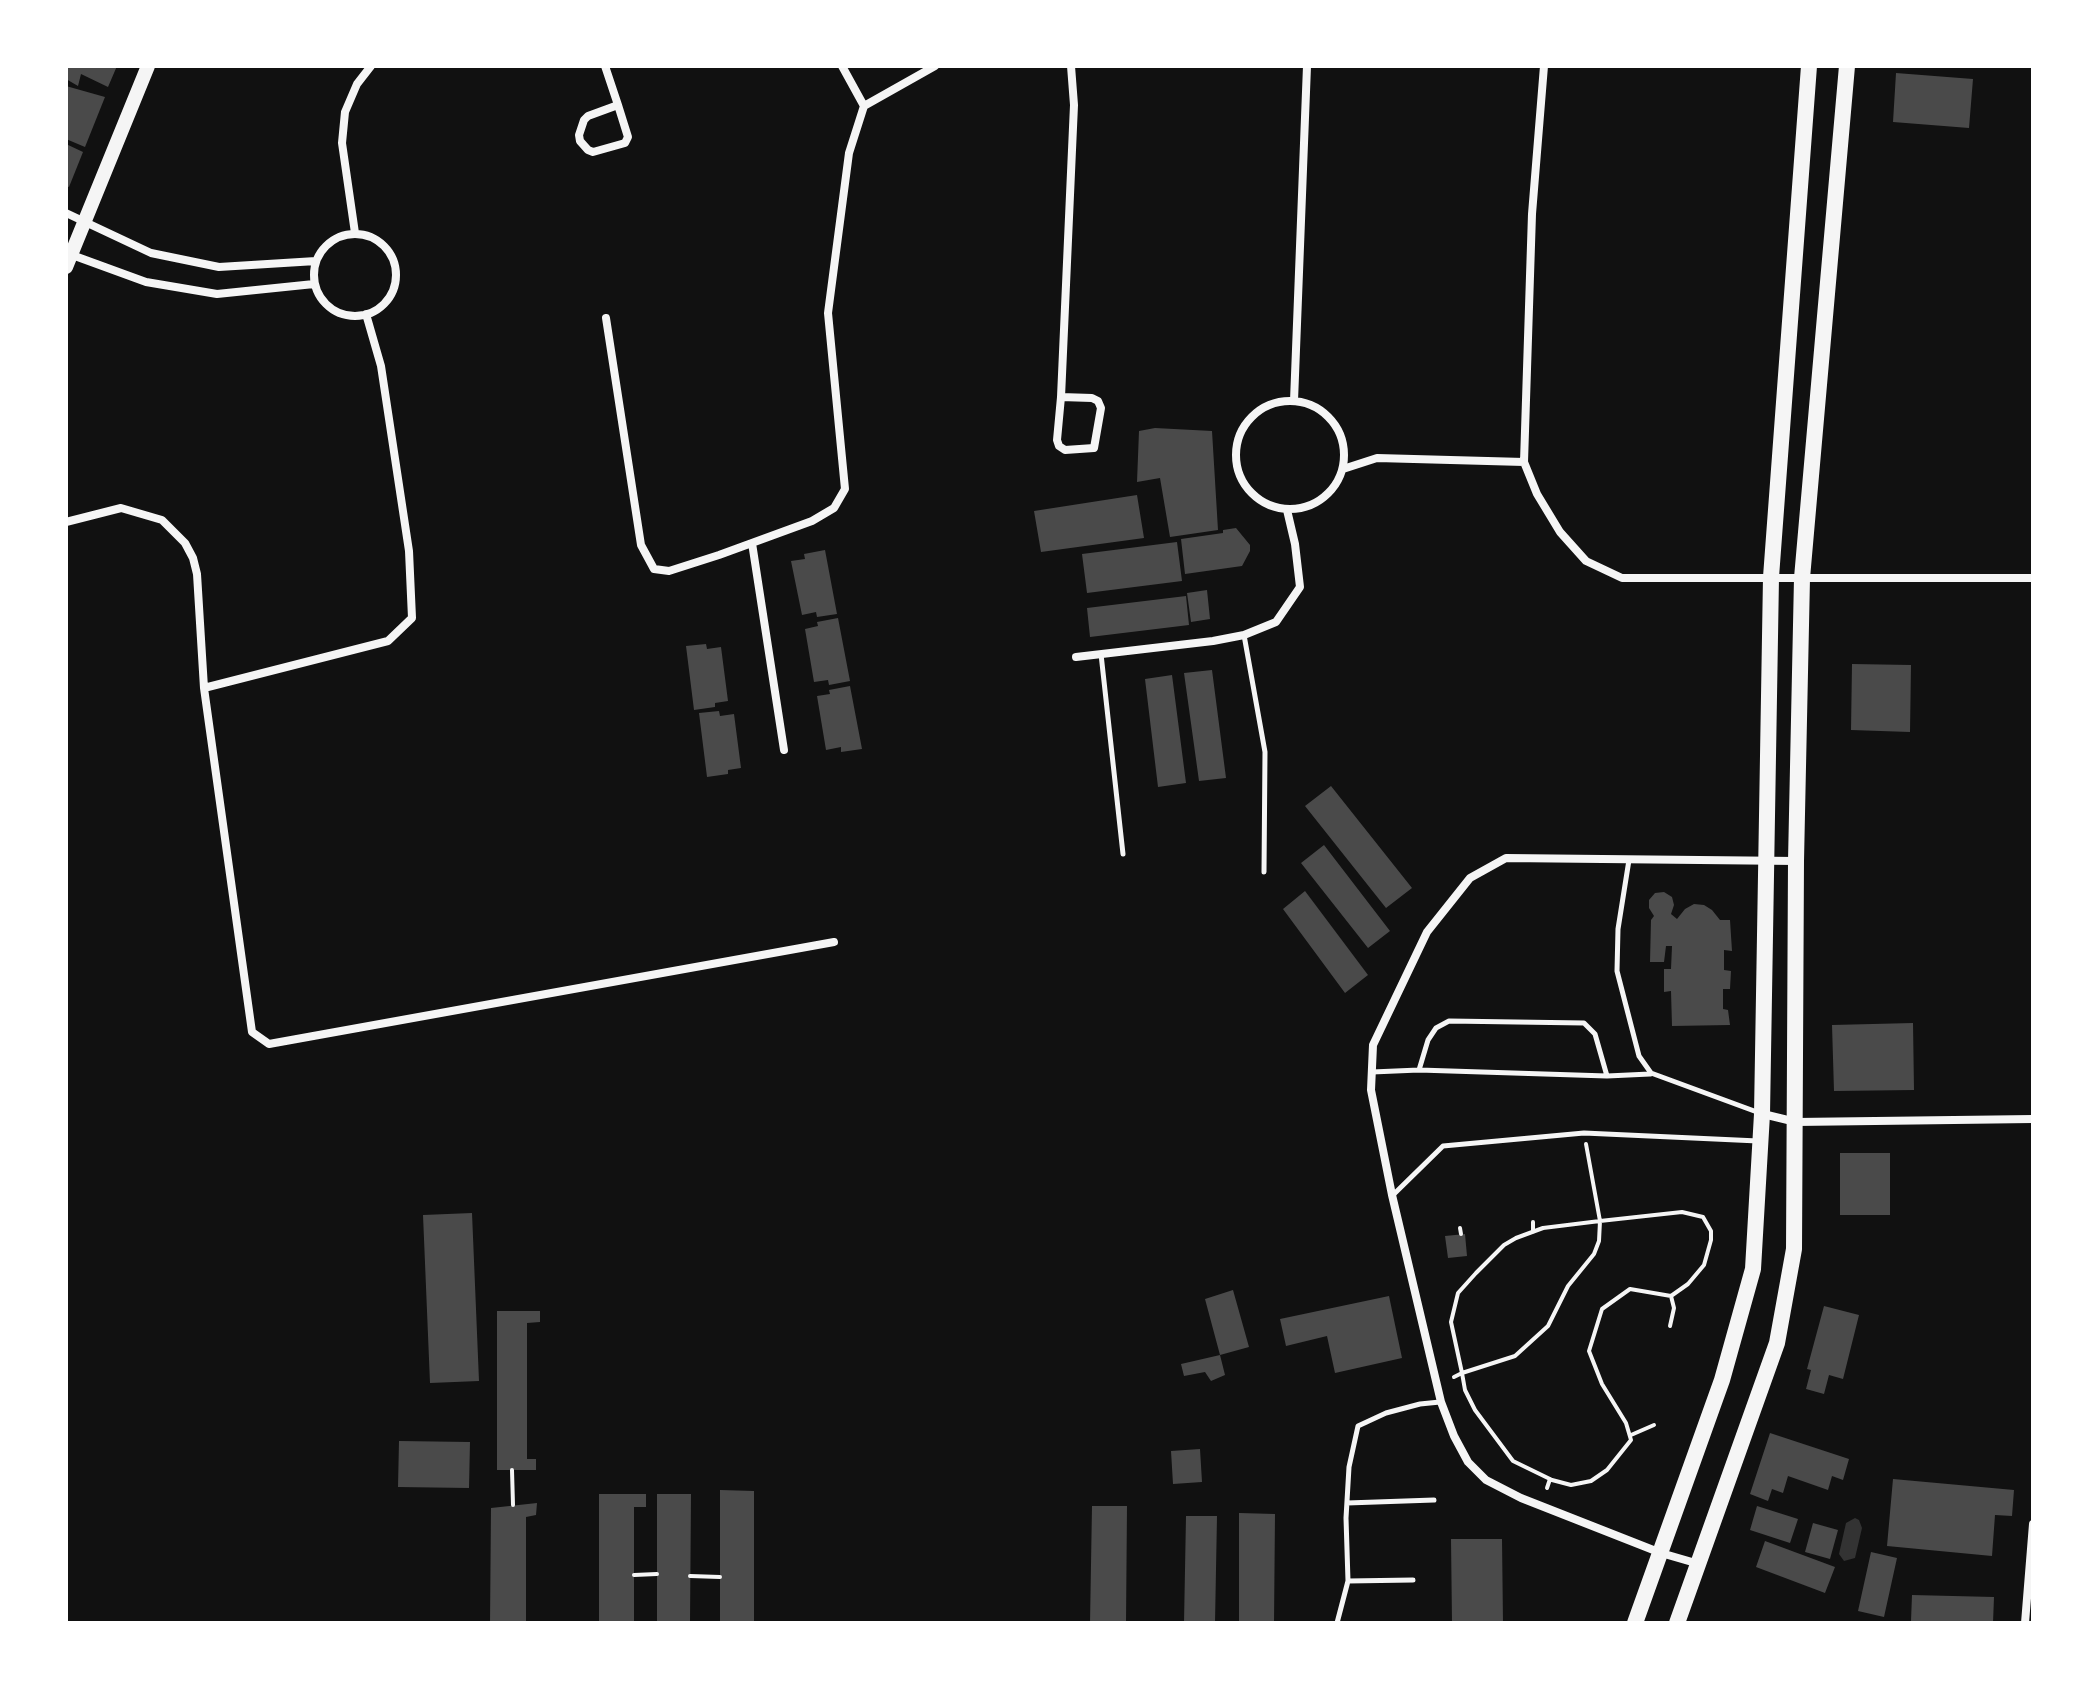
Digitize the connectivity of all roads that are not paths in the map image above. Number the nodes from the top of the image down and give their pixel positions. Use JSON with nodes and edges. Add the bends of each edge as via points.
{"nodes":[{"id":1,"x":148,"y":66,"type":"edge"},
{"id":2,"x":371,"y":66,"type":"edge"},
{"id":3,"x":605,"y":66,"type":"edge"},
{"id":4,"x":842,"y":66,"type":"edge"},
{"id":5,"x":935,"y":66,"type":"edge"},
{"id":6,"x":1071,"y":66,"type":"edge"},
{"id":7,"x":1307,"y":66,"type":"edge"},
{"id":8,"x":1544,"y":66,"type":"edge"},
{"id":9,"x":1809,"y":66,"type":"edge"},
{"id":10,"x":1847,"y":66,"type":"edge"},
{"id":11,"x":618,"y":105,"type":"junction"},
{"id":12,"x":864,"y":106,"type":"junction"},
{"id":13,"x":66,"y":213,"type":"edge"},
{"id":14,"x":86,"y":223,"type":"junction"},
{"id":15,"x":355,"y":233,"type":"junction"},
{"id":16,"x":69,"y":261,"type":"edge"},
{"id":17,"x":316,"y":261,"type":"junction"},
{"id":18,"x":314,"y":284,"type":"junction"},
{"id":19,"x":366,"y":314,"type":"junction"},
{"id":20,"x":606,"y":318,"type":"dead end"},
{"id":21,"x":1061,"y":397,"type":"junction"},
{"id":22,"x":1294,"y":401,"type":"junction"},
{"id":23,"x":1524,"y":462,"type":"junction"},
{"id":24,"x":1343,"y":469,"type":"junction"},
{"id":25,"x":1287,"y":510,"type":"junction"},
{"id":26,"x":66,"y":522,"type":"edge"},
{"id":27,"x":752,"y":543,"type":"junction"},
{"id":28,"x":1771,"y":577,"type":"junction"},
{"id":29,"x":1802,"y":578,"type":"junction"},
{"id":30,"x":2033,"y":578,"type":"edge"},
{"id":31,"x":1244,"y":635,"type":"junction"},
{"id":32,"x":1101,"y":654,"type":"junction"},
{"id":33,"x":1076,"y":657,"type":"dead end"},
{"id":34,"x":204,"y":688,"type":"junction"},
{"id":35,"x":784,"y":750,"type":"dead end"},
{"id":36,"x":1123,"y":854,"type":"dead end"},
{"id":37,"x":1629,"y":859,"type":"junction"},
{"id":38,"x":1767,"y":860,"type":"junction"},
{"id":39,"x":1796,"y":861,"type":"junction"},
{"id":40,"x":1264,"y":872,"type":"dead end"},
{"id":41,"x":834,"y":942,"type":"dead end"},
{"id":42,"x":1419,"y":1070,"type":"junction"},
{"id":43,"x":1372,"y":1072,"type":"junction"},
{"id":44,"x":1651,"y":1073,"type":"junction"},
{"id":45,"x":1607,"y":1076,"type":"junction"},
{"id":46,"x":1762,"y":1114,"type":"junction"},
{"id":47,"x":2033,"y":1119,"type":"edge"},
{"id":48,"x":1796,"y":1122,"type":"junction"},
{"id":49,"x":1759,"y":1141,"type":"junction"},
{"id":50,"x":1392,"y":1195,"type":"junction"},
{"id":51,"x":1441,"y":1402,"type":"junction"},
{"id":52,"x":1434,"y":1500,"type":"dead end"},
{"id":53,"x":1347,"y":1503,"type":"junction"},
{"id":54,"x":2033,"y":1524,"type":"edge"},
{"id":55,"x":1661,"y":1553,"type":"junction"},
{"id":56,"x":1699,"y":1564,"type":"junction"},
{"id":57,"x":1413,"y":1580,"type":"dead end"},
{"id":58,"x":1348,"y":1581,"type":"junction"},
{"id":59,"x":1337,"y":1623,"type":"edge"},
{"id":60,"x":1635,"y":1623,"type":"edge"},
{"id":61,"x":1677,"y":1623,"type":"edge"},
{"id":62,"x":2025,"y":1623,"type":"edge"}],
"edges":[{"from":1,"to":14,"type":"street"},
{"from":2,"to":15,"type":"street","via":[[345,112],[342,143]]},
{"from":3,"to":11,"type":"street"},
{"from":4,"to":12,"type":"street"},
{"from":5,"to":12,"type":"street"},
{"from":6,"to":21,"type":"street","via":[[1074,105]]},
{"from":7,"to":22,"type":"street"},
{"from":8,"to":23,"type":"street","via":[[1532,214]]},
{"from":9,"to":28,"type":"main road"},
{"from":10,"to":29,"type":"main road"},
{"from":11,"to":11,"type":"street","via":[[584,120],[579,135],[588,150],[626,142]]},
{"from":12,"to":27,"type":"street","via":[[849,153],[828,313],[845,489],[834,508],[812,521]]},
{"from":13,"to":14,"type":"street"},
{"from":14,"to":16,"type":"street"},
{"from":14,"to":17,"type":"street","via":[[151,253],[219,267]]},
{"from":15,"to":17,"type":"street","via":[[327,243]]},
{"from":15,"to":19,"type":"street","via":[[373,238],[392,258],[396,271],[389,296]]},
{"from":16,"to":18,"type":"street","via":[[217,294]]},
{"from":17,"to":18,"type":"street"},
{"from":18,"to":19,"type":"street","via":[[334,310]]},
{"from":19,"to":34,"type":"street","via":[[381,366],[409,551],[412,618],[388,641]]},
{"from":20,"to":27,"type":"street","via":[[641,545],[654,569],[669,571]]},
{"from":21,"to":21,"type":"street","via":[[1059,446],[1094,448],[1098,401]]},
{"from":22,"to":24,"type":"street","via":[[1328,416],[1342,441]]},
{"from":22,"to":25,"type":"street","via":[[1259,411],[1238,442],[1242,479],[1253,495]]},
{"from":23,"to":24,"type":"street","via":[[1377,458]]},
{"from":23,"to":28,"type":"street","via":[[1560,532],[1586,561],[1622,578]]},
{"from":24,"to":25,"type":"street","via":[[1322,500]]},
{"from":25,"to":31,"type":"street","via":[[1300,587],[1276,622]]},
{"from":26,"to":34,"type":"street","via":[[121,508],[162,520],[185,543],[197,574]]},
{"from":27,"to":35,"type":"street"},
{"from":28,"to":29,"type":"street"},
{"from":28,"to":38,"type":"main road"},
{"from":29,"to":30,"type":"street"},
{"from":29,"to":39,"type":"main road"},
{"from":31,"to":32,"type":"street"},
{"from":31,"to":40,"type":"lane","via":[[1265,752]]},
{"from":32,"to":33,"type":"street"},
{"from":32,"to":36,"type":"lane"},
{"from":34,"to":41,"type":"street","via":[[252,1032],[269,1044]]},
{"from":37,"to":38,"type":"street"},
{"from":37,"to":43,"type":"street","via":[[1506,858],[1470,878],[1427,932],[1373,1045]]},
{"from":37,"to":44,"type":"lane","via":[[1617,971],[1639,1056]]},
{"from":38,"to":39,"type":"street"},
{"from":38,"to":46,"type":"main road"},
{"from":39,"to":48,"type":"main road"},
{"from":42,"to":43,"type":"lane"},
{"from":42,"to":45,"type":"lane"},
{"from":42,"to":45,"type":"lane","via":[[1428,1040],[1449,1021],[1584,1023],[1595,1034]]},
{"from":43,"to":50,"type":"street"},
{"from":44,"to":45,"type":"lane"},
{"from":44,"to":46,"type":"lane"},
{"from":46,"to":48,"type":"street"},
{"from":46,"to":49,"type":"main road"},
{"from":47,"to":48,"type":"street"},
{"from":48,"to":56,"type":"main road","via":[[1794,1249],[1777,1343]]},
{"from":49,"to":50,"type":"lane","via":[[1584,1133],[1443,1146]]},
{"from":49,"to":55,"type":"main road","via":[[1753,1269],[1722,1380]]},
{"from":50,"to":51,"type":"street"},
{"from":51,"to":53,"type":"lane","via":[[1386,1413],[1358,1426]]},
{"from":51,"to":55,"type":"street","via":[[1468,1462],[1486,1480]]},
{"from":52,"to":53,"type":"lane"},
{"from":53,"to":58,"type":"lane"},
{"from":54,"to":62,"type":"street"},
{"from":55,"to":56,"type":"street"},
{"from":55,"to":60,"type":"main road"},
{"from":56,"to":61,"type":"main road"},
{"from":57,"to":58,"type":"lane"},
{"from":58,"to":59,"type":"lane"}]}
